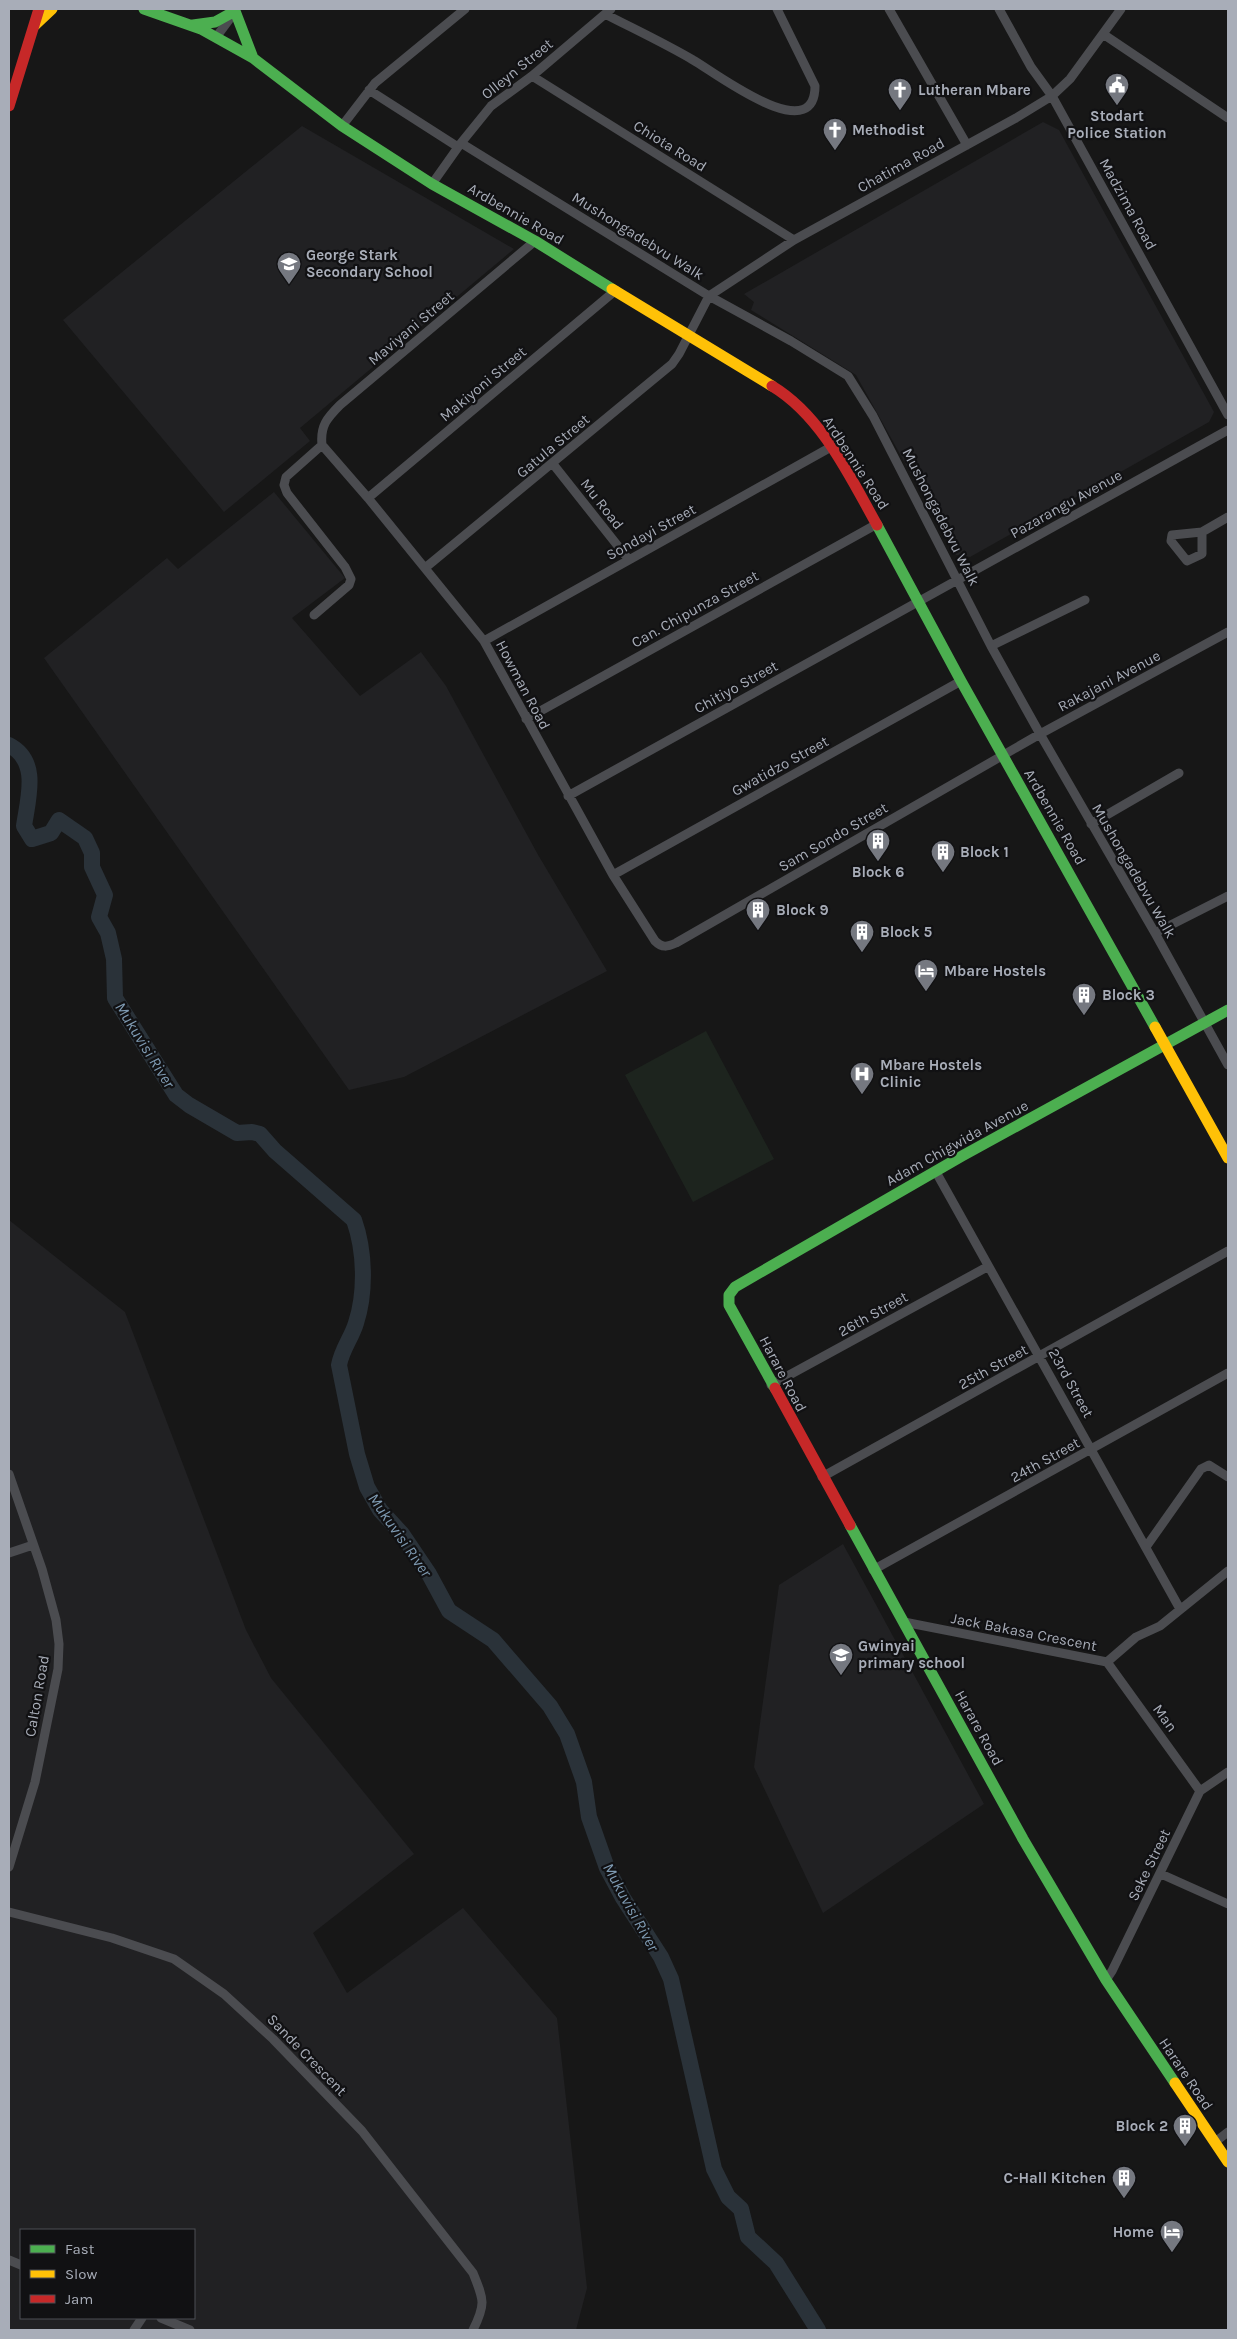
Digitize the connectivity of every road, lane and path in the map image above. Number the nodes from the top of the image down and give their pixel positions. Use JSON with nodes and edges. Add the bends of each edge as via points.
{"nodes":[{"id":1,"x":39,"y":9,"type":"edge"},
{"id":2,"x":52,"y":9,"type":"edge"},
{"id":3,"x":144,"y":9,"type":"edge"},
{"id":4,"x":465,"y":9,"type":"edge"},
{"id":5,"x":777,"y":9,"type":"edge"},
{"id":6,"x":889,"y":9,"type":"edge"},
{"id":7,"x":999,"y":9,"type":"edge"},
{"id":8,"x":1121,"y":9,"type":"edge"},
{"id":9,"x":236,"y":10,"type":"edge"},
{"id":10,"x":608,"y":11,"type":"edge"},
{"id":11,"x":192,"y":25,"type":"junction"},
{"id":12,"x":32,"y":27,"type":"junction"},
{"id":13,"x":1103,"y":34,"type":"junction"},
{"id":14,"x":217,"y":36,"type":"junction"},
{"id":15,"x":253,"y":58,"type":"junction"},
{"id":16,"x":532,"y":76,"type":"junction"},
{"id":17,"x":369,"y":90,"type":"junction"},
{"id":18,"x":1052,"y":96,"type":"junction"},
{"id":19,"x":9,"y":106,"type":"edge"},
{"id":20,"x":1228,"y":118,"type":"edge"},
{"id":21,"x":342,"y":126,"type":"junction"},
{"id":22,"x":460,"y":145,"type":"junction"},
{"id":23,"x":967,"y":145,"type":"junction"},
{"id":24,"x":432,"y":184,"type":"junction"},
{"id":25,"x":794,"y":240,"type":"junction"},
{"id":26,"x":535,"y":241,"type":"junction"},
{"id":27,"x":616,"y":290,"type":"junction"},
{"id":28,"x":709,"y":296,"type":"junction"},
{"id":29,"x":688,"y":337,"type":"junction"},
{"id":30,"x":1228,"y":414,"type":"edge"},
{"id":31,"x":1228,"y":430,"type":"edge"},
{"id":32,"x":322,"y":445,"type":"junction"},
{"id":33,"x":831,"y":447,"type":"junction"},
{"id":34,"x":553,"y":464,"type":"junction"},
{"id":35,"x":368,"y":498,"type":"junction"},
{"id":36,"x":1228,"y":516,"type":"edge"},
{"id":37,"x":877,"y":524,"type":"junction"},
{"id":38,"x":1202,"y":532,"type":"dead end"},
{"id":39,"x":629,"y":560,"type":"junction"},
{"id":40,"x":425,"y":568,"type":"junction"},
{"id":41,"x":958,"y":579,"type":"junction"},
{"id":42,"x":1085,"y":600,"type":"dead end"},
{"id":43,"x":918,"y":602,"type":"junction"},
{"id":44,"x":314,"y":615,"type":"dead end"},
{"id":45,"x":1228,"y":632,"type":"edge"},
{"id":46,"x":484,"y":641,"type":"junction"},
{"id":47,"x":991,"y":646,"type":"junction"},
{"id":48,"x":961,"y":681,"type":"junction"},
{"id":49,"x":526,"y":718,"type":"junction"},
{"id":50,"x":1040,"y":734,"type":"junction"},
{"id":51,"x":1003,"y":756,"type":"junction"},
{"id":52,"x":1178,"y":773,"type":"dead end"},
{"id":53,"x":568,"y":796,"type":"junction"},
{"id":54,"x":1091,"y":824,"type":"junction"},
{"id":55,"x":613,"y":875,"type":"junction"},
{"id":56,"x":1228,"y":896,"type":"edge"},
{"id":57,"x":1155,"y":933,"type":"junction"},
{"id":58,"x":676,"y":943,"type":"joint"},
{"id":59,"x":1228,"y":1010,"type":"edge"},
{"id":60,"x":1204,"y":1023,"type":"junction"},
{"id":61,"x":1167,"y":1045,"type":"junction"},
{"id":62,"x":1228,"y":1065,"type":"edge"},
{"id":63,"x":1228,"y":1158,"type":"edge"},
{"id":64,"x":936,"y":1172,"type":"junction"},
{"id":65,"x":1228,"y":1251,"type":"edge"},
{"id":66,"x":987,"y":1267,"type":"junction"},
{"id":67,"x":729,"y":1295,"type":"joint"},
{"id":68,"x":1040,"y":1357,"type":"junction"},
{"id":69,"x":1228,"y":1373,"type":"edge"},
{"id":70,"x":772,"y":1385,"type":"junction"},
{"id":71,"x":1092,"y":1450,"type":"junction"},
{"id":72,"x":9,"y":1474,"type":"edge"},
{"id":73,"x":822,"y":1477,"type":"junction"},
{"id":74,"x":1228,"y":1477,"type":"edge"},
{"id":75,"x":33,"y":1545,"type":"junction"},
{"id":76,"x":1146,"y":1547,"type":"junction"},
{"id":77,"x":9,"y":1553,"type":"edge"},
{"id":78,"x":874,"y":1570,"type":"junction"},
{"id":79,"x":1228,"y":1571,"type":"edge"},
{"id":80,"x":1180,"y":1609,"type":"junction"},
{"id":81,"x":904,"y":1622,"type":"junction"},
{"id":82,"x":1107,"y":1662,"type":"junction"},
{"id":83,"x":1228,"y":1772,"type":"edge"},
{"id":84,"x":1200,"y":1791,"type":"junction"},
{"id":85,"x":9,"y":1867,"type":"edge"},
{"id":86,"x":1161,"y":1874,"type":"junction"},
{"id":87,"x":1228,"y":1904,"type":"edge"},
{"id":88,"x":9,"y":1912,"type":"edge"},
{"id":89,"x":1106,"y":1980,"type":"junction"},
{"id":90,"x":1228,"y":2132,"type":"edge"},
{"id":91,"x":1215,"y":2142,"type":"junction"},
{"id":92,"x":1228,"y":2162,"type":"edge"},
{"id":93,"x":141,"y":2319,"type":"edge"},
{"id":94,"x":162,"y":2319,"type":"edge"},
{"id":95,"x":134,"y":2330,"type":"edge"},
{"id":96,"x":190,"y":2330,"type":"edge"},
{"id":97,"x":473,"y":2330,"type":"edge"}],
"edges":[{"from":1,"to":12,"type":"main road"},
{"from":2,"to":12,"type":"main road"},
{"from":3,"to":11,"type":"main road","name":"Ardbennie Road"},
{"from":4,"to":17,"type":"street"},
{"from":5,"to":10,"type":"street","via":[[815,86],[812,104],[805,109],[785,110],[766,104]]},
{"from":6,"to":23,"type":"street"},
{"from":7,"to":18,"type":"street","name":"Madzima Road","via":[[1031,67]]},
{"from":8,"to":13,"type":"street","name":"Chatima Road"},
{"from":9,"to":11,"type":"main road","via":[[215,22]]},
{"from":9,"to":14,"type":"street"},
{"from":9,"to":15,"type":"main road"},
{"from":10,"to":16,"type":"street","name":"Olleyn Street"},
{"from":11,"to":14,"type":"main road","name":"Ardbennie Road"},
{"from":12,"to":19,"type":"main road"},
{"from":13,"to":18,"type":"street","name":"Chatima Road","via":[[1070,79]]},
{"from":13,"to":20,"type":"street"},
{"from":14,"to":15,"type":"main road","name":"Ardbennie Road"},
{"from":15,"to":21,"type":"main road","name":"Ardbennie Road"},
{"from":16,"to":22,"type":"street","name":"Olleyn Street","via":[[491,106]]},
{"from":16,"to":25,"type":"street","name":"Chiota Road"},
{"from":17,"to":21,"type":"street"},
{"from":17,"to":22,"type":"street","name":"Mushongadebvu Walk"},
{"from":18,"to":23,"type":"street","name":"Chatima Road"},
{"from":18,"to":30,"type":"street","name":"Madzima Road"},
{"from":21,"to":24,"type":"main road","name":"Ardbennie Road"},
{"from":22,"to":24,"type":"street","name":"Olleyn Street"},
{"from":22,"to":28,"type":"street","name":"Mushongadebvu Walk"},
{"from":23,"to":25,"type":"street","name":"Chatima Road"},
{"from":24,"to":26,"type":"main road","name":"Ardbennie Road"},
{"from":25,"to":28,"type":"street","name":"Chatima Road"},
{"from":26,"to":27,"type":"main road","name":"Ardbennie Road"},
{"from":26,"to":32,"type":"street","name":"Maviyani Street","via":[[340,405],[322,428]]},
{"from":27,"to":29,"type":"main road","name":"Ardbennie Road"},
{"from":27,"to":35,"type":"street","name":"Makiyoni Street"},
{"from":28,"to":29,"type":"street","name":"Chatima Road"},
{"from":28,"to":41,"type":"street","name":"Mushongadebvu Walk","via":[[848,376],[873,416]]},
{"from":29,"to":33,"type":"main road","name":"Ardbennie Road","via":[[780,391],[805,413]]},
{"from":29,"to":34,"type":"street","name":"Gatula Street","via":[[672,364]]},
{"from":31,"to":41,"type":"street","name":"Pazarangu Avenue"},
{"from":32,"to":35,"type":"street","name":"Howman Road"},
{"from":32,"to":44,"type":"street","via":[[286,477],[284,485],[351,579],[349,585]]},
{"from":33,"to":37,"type":"main road","name":"Ardbennie Road"},
{"from":33,"to":39,"type":"street","name":"Sondayi Street"},
{"from":34,"to":39,"type":"street","name":"Mu Road"},
{"from":34,"to":40,"type":"street","name":"Gatula Street"},
{"from":35,"to":40,"type":"street","name":"Howman Road"},
{"from":36,"to":38,"type":"street"},
{"from":37,"to":43,"type":"main road","name":"Ardbennie Road"},
{"from":37,"to":49,"type":"street","name":"Can. Chipunza Street"},
{"from":39,"to":46,"type":"street","name":"Sondayi Street"},
{"from":40,"to":46,"type":"street","name":"Howman Road"},
{"from":41,"to":43,"type":"street","name":"Pazarangu Avenue"},
{"from":41,"to":47,"type":"street","name":"Mushongadebvu Walk"},
{"from":42,"to":47,"type":"street"},
{"from":43,"to":48,"type":"main road","name":"Ardbennie Road"},
{"from":43,"to":53,"type":"street","name":"Chitiyo Street"},
{"from":45,"to":50,"type":"street","name":"Rakajani Avenue"},
{"from":46,"to":49,"type":"street","name":"Howman Road"},
{"from":47,"to":50,"type":"street","name":"Mushongadebvu Walk"},
{"from":48,"to":51,"type":"main road","name":"Ardbennie Road"},
{"from":48,"to":55,"type":"street","name":"Gwatidzo Street"},
{"from":49,"to":53,"type":"street","name":"Howman Road"},
{"from":50,"to":51,"type":"street","name":"Rakajani Avenue"},
{"from":50,"to":54,"type":"street","name":"Mushongadebvu Walk"},
{"from":51,"to":58,"type":"street","name":"Sam Sondo Street"},
{"from":51,"to":61,"type":"main road","name":"Ardbennie Road"},
{"from":52,"to":54,"type":"street"},
{"from":53,"to":55,"type":"street","name":"Howman Road"},
{"from":54,"to":57,"type":"street","name":"Mushongadebvu Walk"},
{"from":55,"to":58,"type":"street","name":"Howman Road","via":[[655,941],[668,947]]},
{"from":56,"to":57,"type":"street"},
{"from":57,"to":60,"type":"street","name":"Mushongadebvu Walk"},
{"from":59,"to":60,"type":"main road","name":"Adam Chigwida Avenue"},
{"from":60,"to":61,"type":"main road","name":"Adam Chigwida Avenue"},
{"from":60,"to":62,"type":"street","name":"Mushongadebvu Walk"},
{"from":61,"to":63,"type":"main road","name":"Ardbennie Road"},
{"from":61,"to":64,"type":"main road","name":"Adam Chigwida Avenue"},
{"from":64,"to":66,"type":"street","name":"23rd Street"},
{"from":64,"to":67,"type":"main road","name":"Adam Chigwida Avenue","via":[[735,1287]]},
{"from":65,"to":68,"type":"street","name":"25th Street"},
{"from":66,"to":68,"type":"street","name":"23rd Street"},
{"from":66,"to":70,"type":"street","name":"26th Street"},
{"from":67,"to":70,"type":"main road","name":"Harare Road","via":[[729,1306]]},
{"from":68,"to":71,"type":"street","name":"23rd Street"},
{"from":68,"to":73,"type":"street","name":"25th Street"},
{"from":69,"to":71,"type":"street","name":"24th Street"},
{"from":70,"to":73,"type":"main road","name":"Harare Road"},
{"from":71,"to":76,"type":"street","name":"23rd Street"},
{"from":71,"to":78,"type":"street","name":"24th Street"},
{"from":72,"to":75,"type":"street","name":"Calton Road"},
{"from":73,"to":78,"type":"main road","name":"Harare Road"},
{"from":74,"to":76,"type":"street","via":[[1209,1465],[1201,1469]]},
{"from":75,"to":77,"type":"street"},
{"from":75,"to":85,"type":"street","name":"Calton Road","via":[[56,1620],[58,1669],[34,1782]]},
{"from":76,"to":80,"type":"street","name":"23rd Street"},
{"from":78,"to":81,"type":"main road","name":"Harare Road"},
{"from":79,"to":80,"type":"street","name":"Jack Bakasa Crescent"},
{"from":80,"to":82,"type":"street","name":"Jack Bakasa Crescent","via":[[1160,1626],[1136,1637]]},
{"from":81,"to":82,"type":"street","name":"Jack Bakasa Crescent"},
{"from":81,"to":89,"type":"main road","name":"Harare Road","via":[[1023,1839]]},
{"from":82,"to":84,"type":"street","name":"Man"},
{"from":83,"to":84,"type":"street"},
{"from":84,"to":86,"type":"street","name":"Seke Street"},
{"from":86,"to":87,"type":"street"},
{"from":86,"to":89,"type":"street","name":"Seke Street"},
{"from":88,"to":97,"type":"street","name":"Sande Crescent","via":[[112,1938],[174,1959],[253,2019],[362,2131],[473,2273],[482,2294],[483,2310]]},
{"from":89,"to":91,"type":"main road","name":"Harare Road"},
{"from":90,"to":91,"type":"street"},
{"from":91,"to":92,"type":"main road","name":"Harare Road"},
{"from":93,"to":95,"type":"street"},
{"from":94,"to":96,"type":"street"}]}
